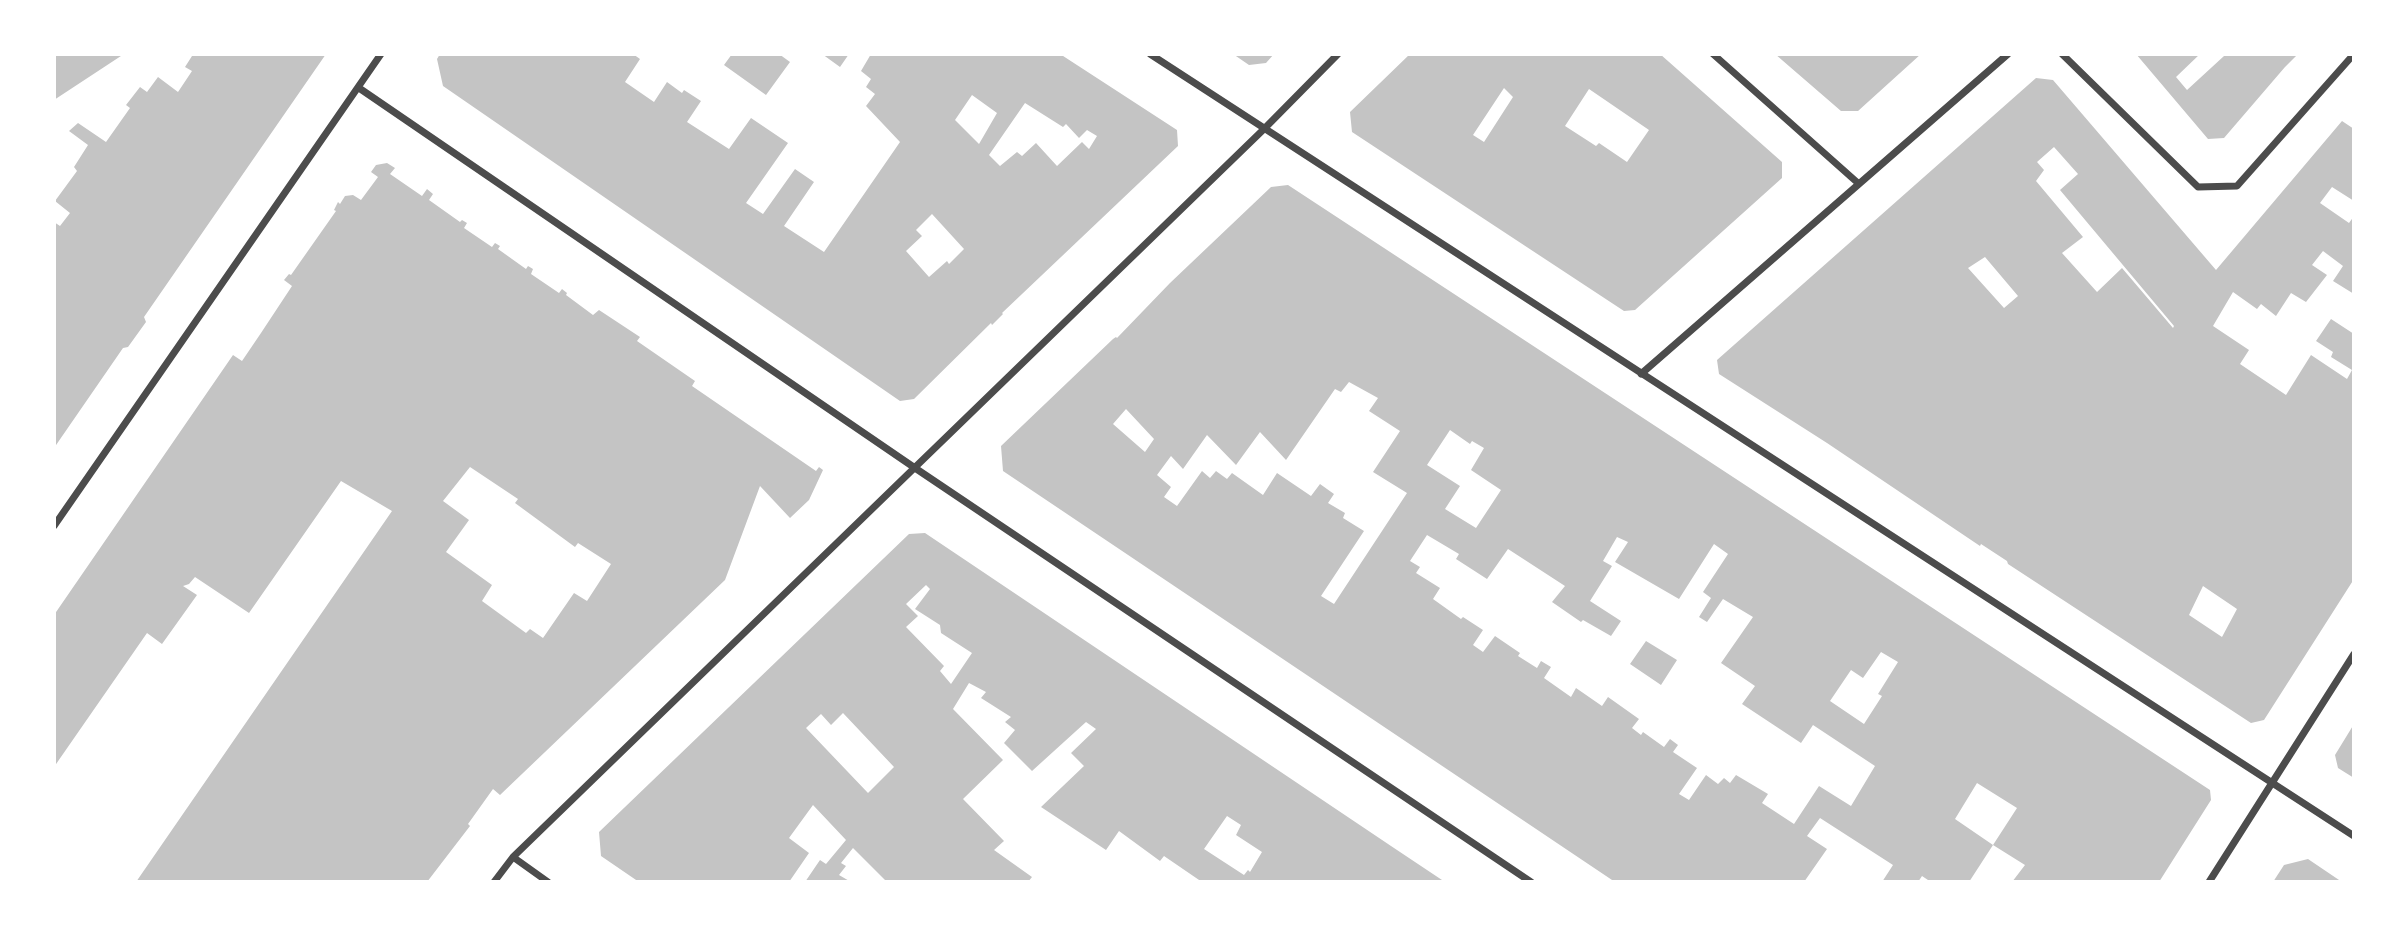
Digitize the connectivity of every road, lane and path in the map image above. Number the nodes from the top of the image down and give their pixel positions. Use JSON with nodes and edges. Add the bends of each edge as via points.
{"nodes":[{"id":1,"x":381,"y":54,"type":"edge"},
{"id":2,"x":1150,"y":54,"type":"edge"},
{"id":3,"x":1338,"y":54,"type":"edge"},
{"id":4,"x":1713,"y":54,"type":"edge"},
{"id":5,"x":2008,"y":54,"type":"edge"},
{"id":6,"x":2062,"y":54,"type":"edge"},
{"id":7,"x":2354,"y":54,"type":"edge"},
{"id":8,"x":359,"y":88,"type":"junction"},
{"id":9,"x":1264,"y":129,"type":"junction"},
{"id":10,"x":1859,"y":184,"type":"junction"},
{"id":11,"x":1641,"y":374,"type":"junction"},
{"id":12,"x":915,"y":467,"type":"junction"},
{"id":13,"x":54,"y":526,"type":"edge"},
{"id":14,"x":2354,"y":654,"type":"edge"},
{"id":15,"x":2272,"y":783,"type":"junction"},
{"id":16,"x":2354,"y":836,"type":"edge"},
{"id":17,"x":513,"y":857,"type":"junction"},
{"id":18,"x":494,"y":882,"type":"edge"},
{"id":19,"x":548,"y":882,"type":"edge"},
{"id":20,"x":1531,"y":882,"type":"edge"},
{"id":21,"x":2209,"y":882,"type":"edge"}],
"edges":[{"from":1,"to":8,"type":"street"},
{"from":2,"to":9,"type":"street"},
{"from":3,"to":9,"type":"street"},
{"from":4,"to":10,"type":"street"},
{"from":5,"to":10,"type":"street"},
{"from":6,"to":7,"type":"street","via":[[2199,187],[2237,186]]},
{"from":8,"to":12,"type":"street"},
{"from":8,"to":13,"type":"street"},
{"from":9,"to":11,"type":"street"},
{"from":9,"to":12,"type":"street"},
{"from":10,"to":11,"type":"street"},
{"from":11,"to":15,"type":"street"},
{"from":12,"to":17,"type":"street"},
{"from":12,"to":20,"type":"street"},
{"from":14,"to":15,"type":"street"},
{"from":15,"to":16,"type":"street"},
{"from":15,"to":21,"type":"street"},
{"from":17,"to":18,"type":"street"},
{"from":17,"to":19,"type":"street"}]}
